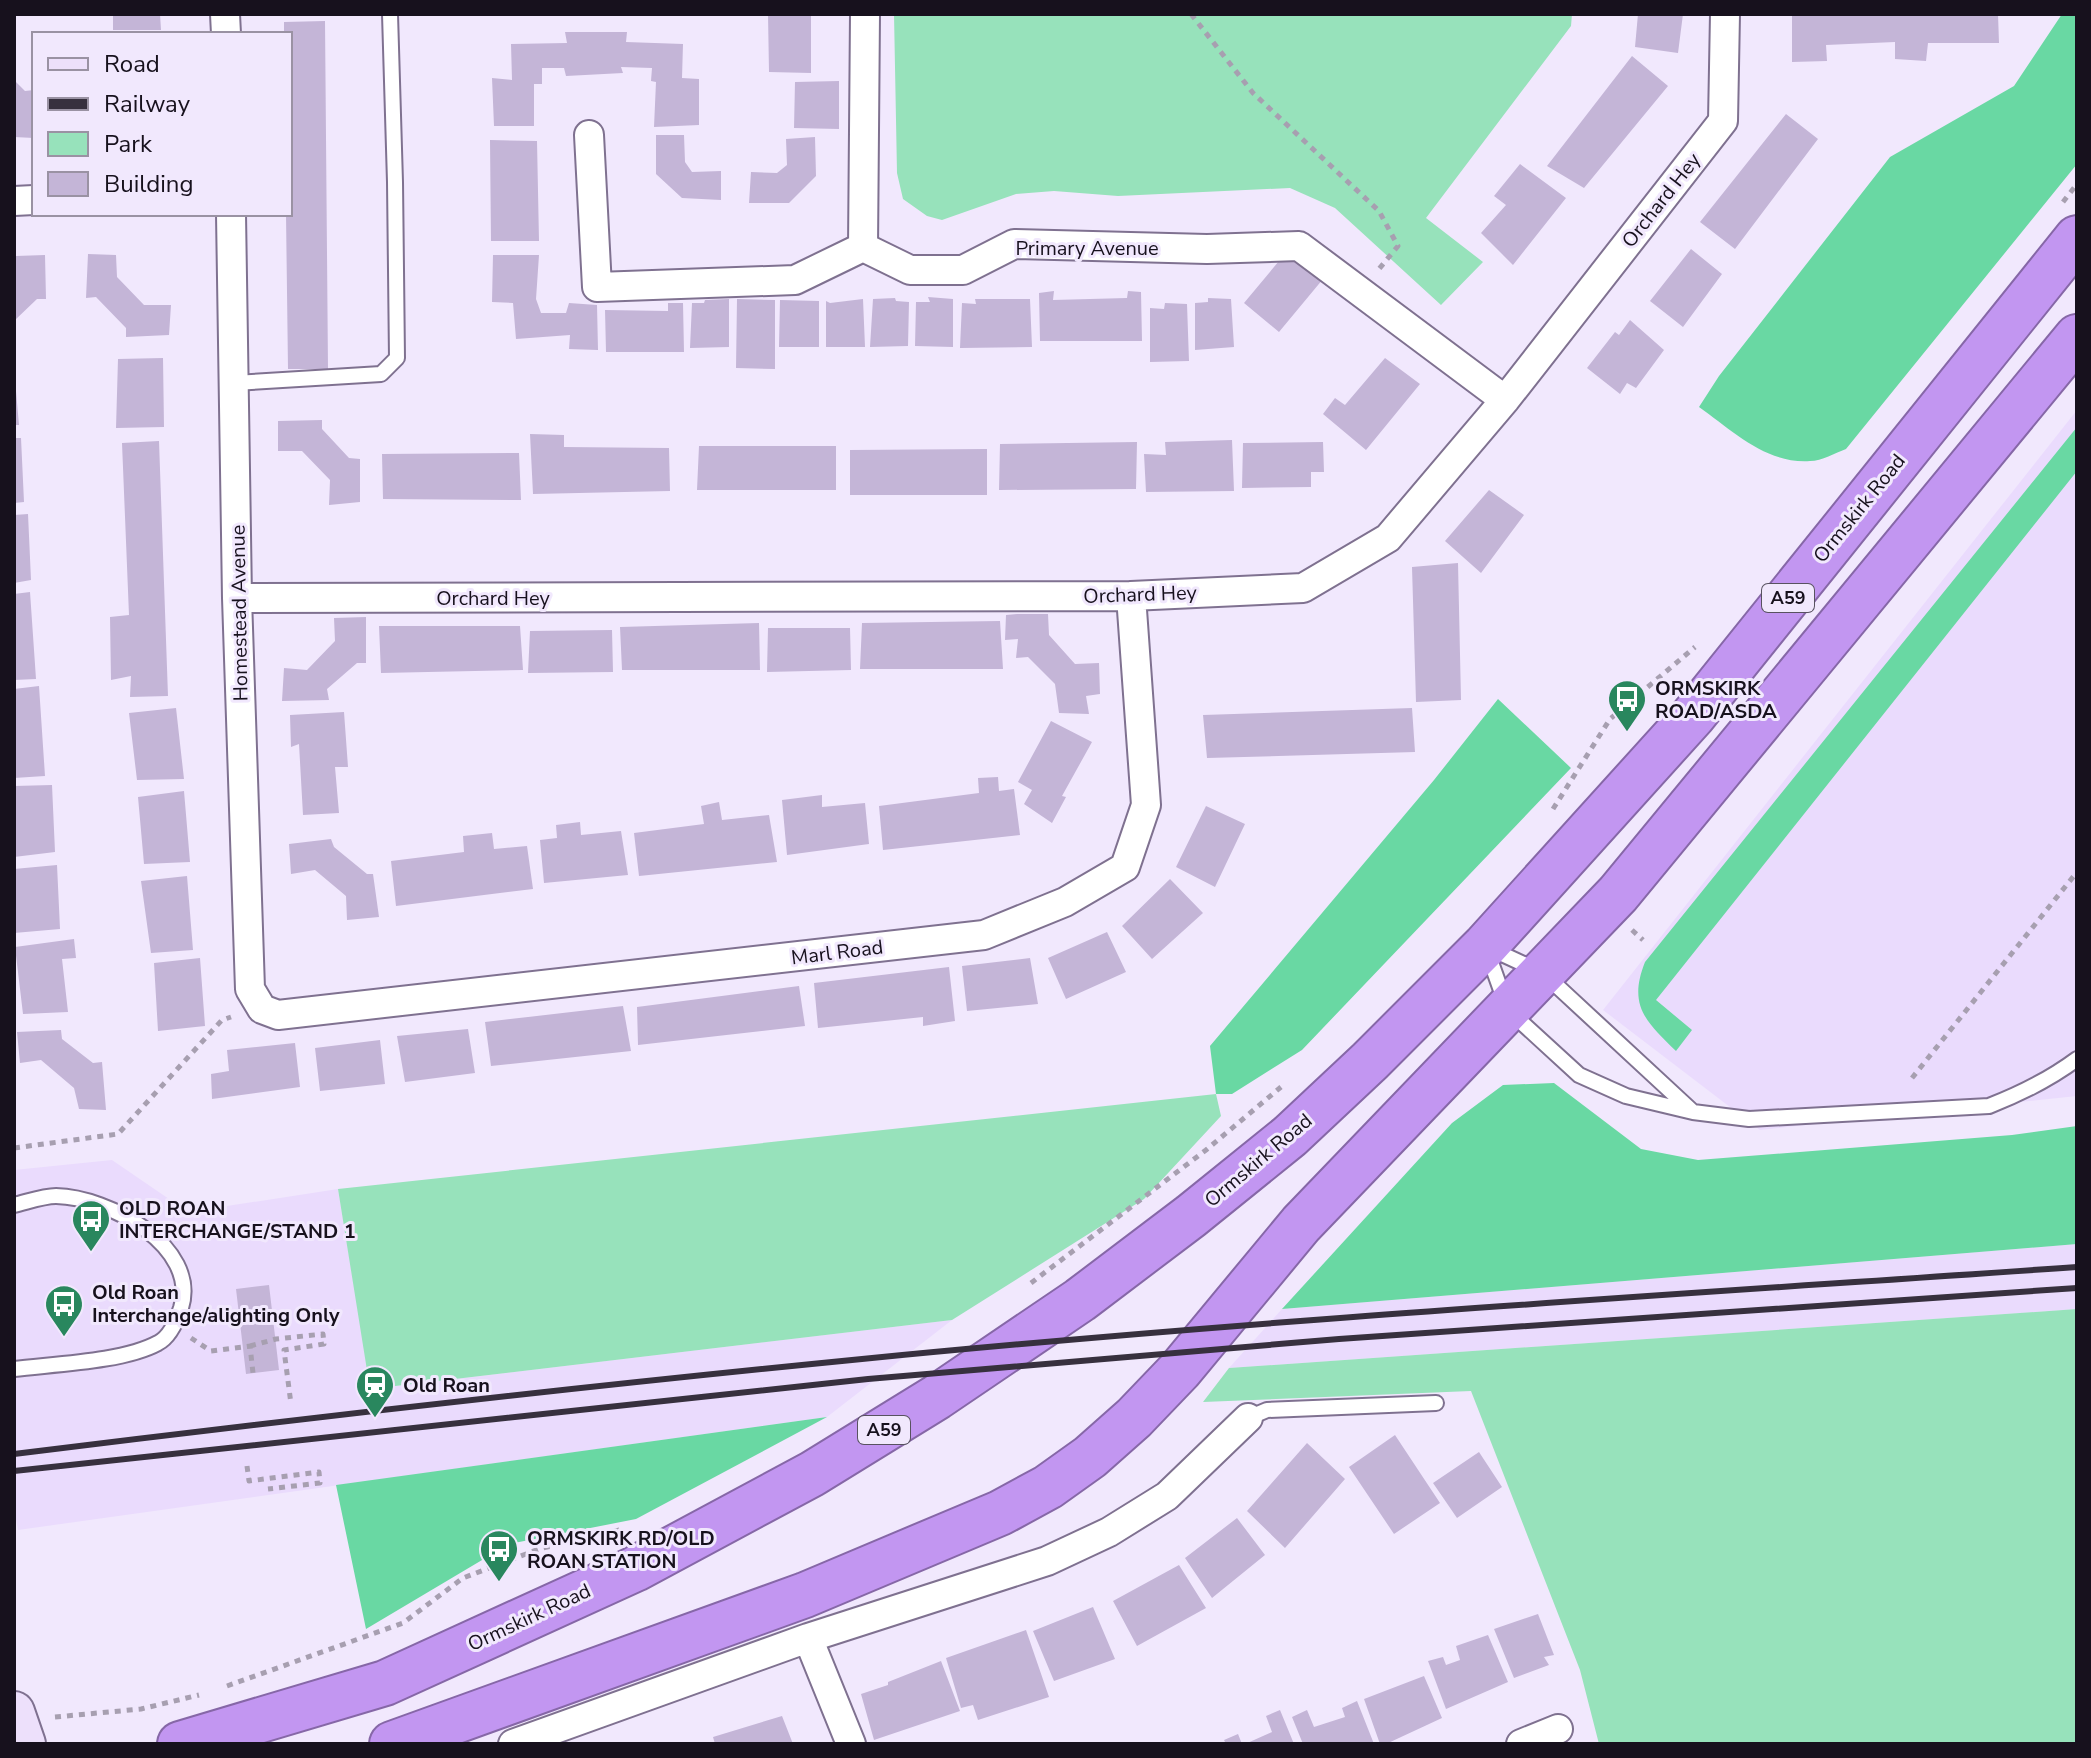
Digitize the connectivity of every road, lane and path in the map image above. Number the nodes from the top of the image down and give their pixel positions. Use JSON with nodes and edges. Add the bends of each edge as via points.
{"nodes":[{"id":1,"x":390,"y":14,"type":"edge"},
{"id":2,"x":865,"y":14,"type":"edge"},
{"id":3,"x":1191,"y":14,"type":"edge"},
{"id":4,"x":1725,"y":14,"type":"edge"},
{"id":5,"x":589,"y":135,"type":"dead end"},
{"id":6,"x":2077,"y":184,"type":"edge"},
{"id":7,"x":231,"y":216,"type":"edge"},
{"id":8,"x":2069,"y":220,"type":"edge"},
{"id":9,"x":863,"y":247,"type":"junction"},
{"id":10,"x":1361,"y":292,"type":"junction"},
{"id":11,"x":2077,"y":337,"type":"edge"},
{"id":12,"x":234,"y":383,"type":"junction"},
{"id":13,"x":1505,"y":400,"type":"junction"},
{"id":14,"x":1131,"y":596,"type":"junction"},
{"id":15,"x":237,"y":598,"type":"junction"},
{"id":16,"x":1698,"y":645,"type":"dead end"},
{"id":17,"x":1547,"y":818,"type":"dead end"},
{"id":18,"x":2077,"y":872,"type":"edge"},
{"id":19,"x":1485,"y":946,"type":"junction"},
{"id":20,"x":1543,"y":973,"type":"junction"},
{"id":21,"x":262,"y":1009,"type":"junction"},
{"id":22,"x":1508,"y":1010,"type":"junction"},
{"id":23,"x":2077,"y":1059,"type":"edge"},
{"id":24,"x":2059,"y":1073,"type":"junction"},
{"id":25,"x":2077,"y":1077,"type":"edge"},
{"id":26,"x":1912,"y":1078,"type":"dead end"},
{"id":27,"x":1286,"y":1083,"type":"dead end"},
{"id":28,"x":1693,"y":1112,"type":"junction"},
{"id":29,"x":14,"y":1148,"type":"edge"},
{"id":30,"x":14,"y":1205,"type":"edge"},
{"id":31,"x":1028,"y":1284,"type":"dead end"},
{"id":32,"x":173,"y":1327,"type":"junction"},
{"id":33,"x":250,"y":1346,"type":"junction"},
{"id":34,"x":14,"y":1369,"type":"edge"},
{"id":35,"x":253,"y":1373,"type":"dead end"},
{"id":36,"x":1436,"y":1403,"type":"dead end"},
{"id":37,"x":291,"y":1404,"type":"dead end"},
{"id":38,"x":1248,"y":1418,"type":"joint"},
{"id":39,"x":247,"y":1466,"type":"dead end"},
{"id":40,"x":268,"y":1489,"type":"dead end"},
{"id":41,"x":631,"y":1527,"type":"dead end"},
{"id":42,"x":808,"y":1638,"type":"junction"},
{"id":43,"x":217,"y":1690,"type":"dead end"},
{"id":44,"x":202,"y":1694,"type":"dead end"},
{"id":45,"x":19,"y":1725,"type":"edge"},
{"id":46,"x":1558,"y":1729,"type":"dead end"},
{"id":47,"x":180,"y":1744,"type":"edge"},
{"id":48,"x":392,"y":1744,"type":"edge"},
{"id":49,"x":513,"y":1744,"type":"edge"},
{"id":50,"x":851,"y":1744,"type":"edge"},
{"id":51,"x":1521,"y":1744,"type":"edge"}],
"edges":[{"from":1,"to":12,"type":"lane","via":[[397,358],[381,374]]},
{"from":2,"to":9,"type":"street"},
{"from":3,"to":10,"type":"path","via":[[1253,93],[1379,211],[1398,246]]},
{"from":4,"to":13,"type":"street","name":"Orchard Hey","via":[[1723,121]]},
{"from":5,"to":9,"type":"street","via":[[597,287],[795,280]]},
{"from":6,"to":8,"type":"path"},
{"from":7,"to":12,"type":"street","name":"Homestead Avenue"},
{"from":8,"to":19,"type":"highway","name":"Ormskirk Road","number":"A59","via":[[1693,716]]},
{"from":9,"to":10,"type":"street","name":"Primary Avenue","via":[[910,270],[963,270],[1014,244],[1299,246]]},
{"from":10,"to":13,"type":"street","name":"Primary Avenue"},
{"from":11,"to":20,"type":"highway","number":"A59","via":[[1618,894]]},
{"from":12,"to":15,"type":"street","name":"Homestead Avenue"},
{"from":13,"to":14,"type":"street","name":"Orchard Hey","via":[[1388,538],[1303,588]]},
{"from":14,"to":15,"type":"street","name":"Orchard Hey"},
{"from":14,"to":21,"type":"street","name":"Marl Road","via":[[1146,805],[1125,867],[1065,902],[984,935],[294,1014]]},
{"from":15,"to":21,"type":"street","name":"Homestead Avenue","via":[[250,989]]},
{"from":16,"to":17,"type":"path","via":[[1610,719]]},
{"from":18,"to":26,"type":"path"},
{"from":19,"to":20,"type":"lane"},
{"from":19,"to":22,"type":"lane"},
{"from":19,"to":47,"type":"highway","name":"Ormskirk Road","number":"A59","via":[[1302,1125],[1191,1216],[1080,1300],[812,1474],[635,1569],[385,1683]]},
{"from":20,"to":22,"type":"highway","number":"A59"},
{"from":20,"to":28,"type":"lane"},
{"from":21,"to":29,"type":"path","via":[[222,1020],[118,1134]]},
{"from":22,"to":28,"type":"lane","via":[[1579,1075],[1626,1096]]},
{"from":22,"to":48,"type":"highway","number":"A59","via":[[1301,1224],[1134,1418],[1048,1487],[1000,1513],[805,1595]]},
{"from":23,"to":24,"type":"lane"},
{"from":24,"to":25,"type":"lane"},
{"from":24,"to":28,"type":"lane","via":[[1989,1106],[1749,1119]]},
{"from":27,"to":31,"type":"path"},
{"from":30,"to":32,"type":"lane","via":[[53,1196],[78,1199],[120,1211],[160,1241],[178,1266],[185,1293]]},
{"from":32,"to":33,"type":"path","via":[[211,1351]]},
{"from":32,"to":34,"type":"lane","via":[[162,1341],[138,1352]]},
{"from":33,"to":35,"type":"path"},
{"from":33,"to":37,"type":"path","via":[[323,1334],[324,1344],[284,1350]]},
{"from":36,"to":38,"type":"lane","via":[[1267,1410]]},
{"from":38,"to":42,"type":"street","via":[[1167,1496],[1109,1532],[1047,1561]]},
{"from":39,"to":40,"type":"path","via":[[249,1481],[319,1472],[320,1483]]},
{"from":41,"to":43,"type":"path","via":[[539,1549],[463,1578],[403,1623]]},
{"from":42,"to":49,"type":"street"},
{"from":42,"to":50,"type":"street"},
{"from":44,"to":45,"type":"path","via":[[141,1709]]},
{"from":46,"to":51,"type":"street"}]}
